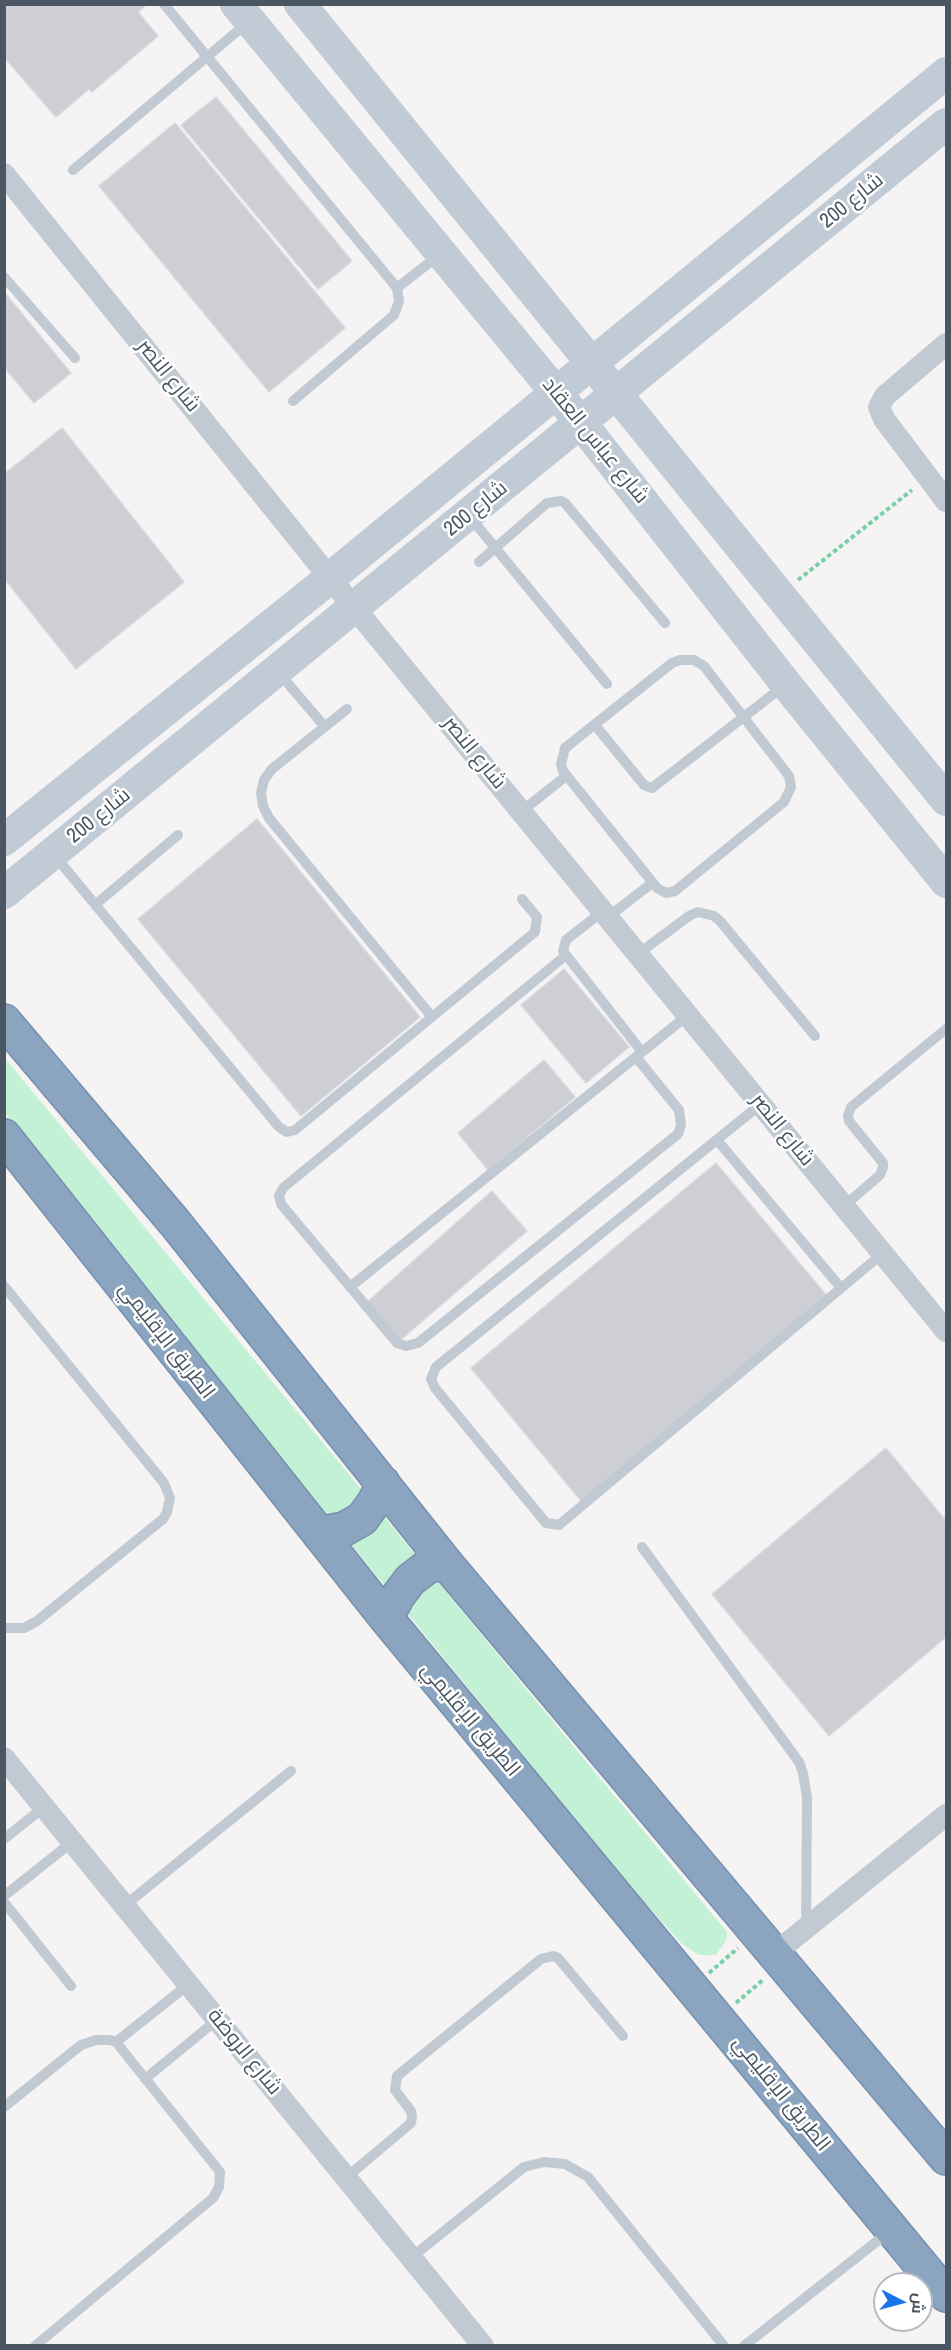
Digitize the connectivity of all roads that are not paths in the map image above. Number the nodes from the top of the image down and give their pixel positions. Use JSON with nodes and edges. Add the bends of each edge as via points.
{"nodes":[{"id":1,"x":164,"y":4,"type":"edge"},
{"id":2,"x":300,"y":4,"type":"edge"},
{"id":3,"x":243,"y":13,"type":"edge"},
{"id":4,"x":207,"y":57,"type":"junction"},
{"id":5,"x":946,"y":73,"type":"edge"},
{"id":6,"x":946,"y":124,"type":"edge"},
{"id":7,"x":73,"y":170,"type":"dead end"},
{"id":8,"x":4,"y":174,"type":"edge"},
{"id":9,"x":441,"y":253,"type":"junction"},
{"id":10,"x":502,"y":254,"type":"junction"},
{"id":11,"x":4,"y":278,"type":"edge"},
{"id":12,"x":466,"y":285,"type":"junction"},
{"id":13,"x":397,"y":288,"type":"junction"},
{"id":14,"x":946,"y":344,"type":"edge"},
{"id":15,"x":75,"y":358,"type":"dead end"},
{"id":16,"x":593,"y":363,"type":"junction"},
{"id":17,"x":557,"y":393,"type":"junction"},
{"id":18,"x":617,"y":393,"type":"junction"},
{"id":19,"x":293,"y":401,"type":"dead end"},
{"id":20,"x":581,"y":423,"type":"junction"},
{"id":21,"x":946,"y":501,"type":"edge"},
{"id":22,"x":468,"y":515,"type":"junction"},
{"id":23,"x":496,"y":548,"type":"junction"},
{"id":24,"x":479,"y":562,"type":"dead end"},
{"id":25,"x":330,"y":578,"type":"junction"},
{"id":26,"x":355,"y":607,"type":"junction"},
{"id":27,"x":665,"y":623,"type":"dead end"},
{"id":28,"x":277,"y":670,"type":"junction"},
{"id":29,"x":608,"y":684,"type":"dead end"},
{"id":30,"x":786,"y":684,"type":"junction"},
{"id":31,"x":347,"y":709,"type":"dead end"},
{"id":32,"x":744,"y":718,"type":"junction"},
{"id":33,"x":595,"y":725,"type":"junction"},
{"id":34,"x":325,"y":727,"type":"junction"},
{"id":35,"x":567,"y":776,"type":"junction"},
{"id":36,"x":946,"y":800,"type":"edge"},
{"id":37,"x":522,"y":811,"type":"junction"},
{"id":38,"x":178,"y":835,"type":"dead end"},
{"id":39,"x":4,"y":840,"type":"edge"},
{"id":40,"x":53,"y":854,"type":"junction"},
{"id":41,"x":946,"y":882,"type":"edge"},
{"id":42,"x":652,"y":883,"type":"junction"},
{"id":43,"x":4,"y":893,"type":"edge"},
{"id":44,"x":522,"y":899,"type":"dead end"},
{"id":45,"x":95,"y":905,"type":"junction"},
{"id":46,"x":606,"y":914,"type":"junction"},
{"id":47,"x":638,"y":954,"type":"junction"},
{"id":48,"x":566,"y":956,"type":"junction"},
{"id":49,"x":688,"y":1015,"type":"junction"},
{"id":50,"x":432,"y":1017,"type":"junction"},
{"id":51,"x":4,"y":1021,"type":"edge"},
{"id":52,"x":946,"y":1029,"type":"edge"},
{"id":53,"x":815,"y":1036,"type":"dead end"},
{"id":54,"x":639,"y":1054,"type":"junction"},
{"id":55,"x":761,"y":1104,"type":"junction"},
{"id":56,"x":4,"y":1136,"type":"edge"},
{"id":57,"x":717,"y":1140,"type":"junction"},
{"id":58,"x":844,"y":1206,"type":"junction"},
{"id":59,"x":883,"y":1253,"type":"junction"},
{"id":60,"x":4,"y":1286,"type":"edge"},
{"id":61,"x":350,"y":1287,"type":"junction"},
{"id":62,"x":842,"y":1288,"type":"junction"},
{"id":63,"x":946,"y":1331,"type":"edge"},
{"id":64,"x":383,"y":1483,"type":"junction"},
{"id":65,"x":319,"y":1534,"type":"junction"},
{"id":66,"x":642,"y":1547,"type":"dead end"},
{"id":67,"x":445,"y":1562,"type":"junction"},
{"id":68,"x":386,"y":1618,"type":"junction"},
{"id":69,"x":4,"y":1628,"type":"edge"},
{"id":70,"x":4,"y":1758,"type":"edge"},
{"id":71,"x":291,"y":1771,"type":"dead end"},
{"id":72,"x":44,"y":1807,"type":"junction"},
{"id":73,"x":946,"y":1815,"type":"edge"},
{"id":74,"x":4,"y":1839,"type":"edge"},
{"id":75,"x":72,"y":1842,"type":"junction"},
{"id":76,"x":4,"y":1896,"type":"edge"},
{"id":77,"x":4,"y":1902,"type":"edge"},
{"id":78,"x":124,"y":1906,"type":"junction"},
{"id":79,"x":806,"y":1928,"type":"junction"},
{"id":80,"x":772,"y":1949,"type":"junction"},
{"id":81,"x":189,"y":1984,"type":"junction"},
{"id":82,"x":71,"y":1986,"type":"dead end"},
{"id":83,"x":218,"y":2019,"type":"junction"},
{"id":84,"x":623,"y":2036,"type":"dead end"},
{"id":85,"x":116,"y":2042,"type":"junction"},
{"id":86,"x":145,"y":2079,"type":"junction"},
{"id":87,"x":4,"y":2107,"type":"edge"},
{"id":88,"x":946,"y":2158,"type":"edge"},
{"id":89,"x":347,"y":2177,"type":"junction"},
{"id":90,"x":892,"y":2230,"type":"junction"},
{"id":91,"x":411,"y":2257,"type":"junction"},
{"id":92,"x":946,"y":2295,"type":"edge"},
{"id":93,"x":35,"y":2346,"type":"edge"},
{"id":94,"x":483,"y":2346,"type":"edge"},
{"id":95,"x":724,"y":2346,"type":"edge"},
{"id":96,"x":744,"y":2346,"type":"edge"}],
"edges":[{"from":1,"to":4,"type":"lane"},
{"from":2,"to":10,"type":"street"},
{"from":3,"to":4,"type":"lane"},
{"from":3,"to":9,"type":"street","name":"شارع عباس العقاد"},
{"from":4,"to":7,"type":"lane"},
{"from":4,"to":13,"type":"lane"},
{"from":5,"to":16,"type":"street","name":"شارع 200"},
{"from":6,"to":18,"type":"street","name":"شارع 200"},
{"from":8,"to":25,"type":"street","name":"شارع النصر"},
{"from":9,"to":12,"type":"street","name":"شارع عباس العقاد"},
{"from":9,"to":13,"type":"lane"},
{"from":10,"to":12,"type":"street"},
{"from":10,"to":16,"type":"street"},
{"from":11,"to":15,"type":"lane"},
{"from":12,"to":17,"type":"street","name":"شارع عباس العقاد"},
{"from":13,"to":19,"type":"lane","via":[[399,301],[394,315]]},
{"from":14,"to":21,"type":"street","via":[[885,396],[879,407]]},
{"from":16,"to":17,"type":"street","name":"شارع 200"},
{"from":16,"to":18,"type":"street"},
{"from":17,"to":20,"type":"street","name":"شارع عباس العقاد"},
{"from":17,"to":25,"type":"street","name":"شارع 200"},
{"from":18,"to":20,"type":"street","name":"شارع 200"},
{"from":18,"to":36,"type":"street"},
{"from":20,"to":22,"type":"street","name":"شارع 200"},
{"from":20,"to":30,"type":"street","name":"شارع عباس العقاد"},
{"from":22,"to":23,"type":"lane"},
{"from":22,"to":26,"type":"street","name":"شارع 200"},
{"from":23,"to":24,"type":"lane"},
{"from":23,"to":27,"type":"lane","via":[[547,503],[566,503]]},
{"from":23,"to":29,"type":"lane"},
{"from":25,"to":26,"type":"street","name":"شارع النصر"},
{"from":25,"to":39,"type":"street","name":"شارع 200"},
{"from":26,"to":28,"type":"street","name":"شارع 200"},
{"from":26,"to":37,"type":"street","name":"شارع النصر"},
{"from":28,"to":34,"type":"lane"},
{"from":28,"to":40,"type":"street","name":"شارع 200"},
{"from":30,"to":32,"type":"lane"},
{"from":30,"to":41,"type":"street","name":"شارع عباس العقاد"},
{"from":31,"to":34,"type":"lane"},
{"from":32,"to":33,"type":"lane","via":[[704,666],[687,659],[672,663]]},
{"from":32,"to":33,"type":"lane","via":[[652,788],[644,785]]},
{"from":32,"to":42,"type":"lane","via":[[789,776],[788,798],[675,891],[661,891]]},
{"from":33,"to":35,"type":"lane","via":[[563,752],[561,764]]},
{"from":34,"to":50,"type":"lane","via":[[264,780],[263,806]]},
{"from":35,"to":37,"type":"lane"},
{"from":35,"to":42,"type":"lane"},
{"from":37,"to":46,"type":"street","name":"شارع النصر"},
{"from":38,"to":45,"type":"lane"},
{"from":40,"to":43,"type":"street","name":"شارع 200"},
{"from":40,"to":45,"type":"lane"},
{"from":42,"to":46,"type":"lane"},
{"from":44,"to":50,"type":"lane","via":[[537,917],[534,932]]},
{"from":45,"to":50,"type":"lane","via":[[283,1131],[295,1130]]},
{"from":46,"to":47,"type":"street","name":"شارع النصر"},
{"from":46,"to":48,"type":"lane","via":[[566,940]]},
{"from":47,"to":49,"type":"street","name":"شارع النصر"},
{"from":47,"to":53,"type":"lane","via":[[689,916],[698,912],[714,916]]},
{"from":48,"to":54,"type":"lane"},
{"from":48,"to":61,"type":"lane","via":[[280,1192],[281,1204]]},
{"from":49,"to":54,"type":"lane"},
{"from":49,"to":55,"type":"street","name":"شارع النصر"},
{"from":51,"to":64,"type":"highway","via":[[175,1223]]},
{"from":52,"to":58,"type":"lane","via":[[851,1107],[849,1121],[883,1167],[880,1175]]},
{"from":54,"to":61,"type":"lane"},
{"from":54,"to":61,"type":"lane","via":[[679,1110],[678,1134],[418,1343],[397,1343]]},
{"from":55,"to":57,"type":"lane"},
{"from":55,"to":58,"type":"street","name":"شارع النصر"},
{"from":56,"to":65,"type":"highway","name":"الطريق الإقليمي"},
{"from":57,"to":62,"type":"lane"},
{"from":57,"to":62,"type":"lane","via":[[432,1372],[435,1388],[543,1519],[551,1525],[563,1523]]},
{"from":58,"to":59,"type":"street","name":"شارع النصر"},
{"from":59,"to":62,"type":"lane"},
{"from":59,"to":63,"type":"street","name":"شارع النصر"},
{"from":60,"to":69,"type":"lane","via":[[164,1483],[170,1498],[163,1519],[32,1625]]},
{"from":64,"to":65,"type":"highway","via":[[362,1519],[344,1529]]},
{"from":64,"to":67,"type":"highway"},
{"from":65,"to":68,"type":"highway","name":"الطريق الإقليمي"},
{"from":66,"to":79,"type":"lane","via":[[799,1762],[807,1798]]},
{"from":67,"to":68,"type":"highway","via":[[427,1567],[410,1580]]},
{"from":67,"to":80,"type":"highway"},
{"from":68,"to":90,"type":"highway","name":"الطريق الإقليمي"},
{"from":70,"to":72,"type":"street","name":"شارع الروضة"},
{"from":71,"to":78,"type":"lane"},
{"from":72,"to":74,"type":"lane"},
{"from":72,"to":75,"type":"street","name":"شارع الروضة"},
{"from":73,"to":79,"type":"street"},
{"from":75,"to":76,"type":"lane"},
{"from":75,"to":78,"type":"street","name":"شارع الروضة"},
{"from":77,"to":82,"type":"lane"},
{"from":78,"to":81,"type":"street","name":"شارع الروضة"},
{"from":79,"to":80,"type":"street"},
{"from":80,"to":88,"type":"highway"},
{"from":81,"to":83,"type":"street","name":"شارع الروضة"},
{"from":81,"to":85,"type":"lane"},
{"from":83,"to":86,"type":"lane"},
{"from":83,"to":89,"type":"street","name":"شارع الروضة"},
{"from":84,"to":89,"type":"lane","via":[[558,1958],[541,1959],[397,2076],[395,2090],[411,2111],[411,2122]]},
{"from":85,"to":86,"type":"lane"},
{"from":85,"to":87,"type":"lane","via":[[96,2040],[81,2045]]},
{"from":86,"to":93,"type":"lane","via":[[220,2172],[219,2187],[208,2202]]},
{"from":89,"to":91,"type":"street","name":"شارع الروضة"},
{"from":90,"to":92,"type":"highway","name":"الطريق الإقليمي"},
{"from":90,"to":96,"type":"lane"},
{"from":91,"to":94,"type":"street","name":"شارع الروضة"},
{"from":91,"to":95,"type":"lane","via":[[524,2167],[544,2162],[565,2164],[588,2177]]}]}
